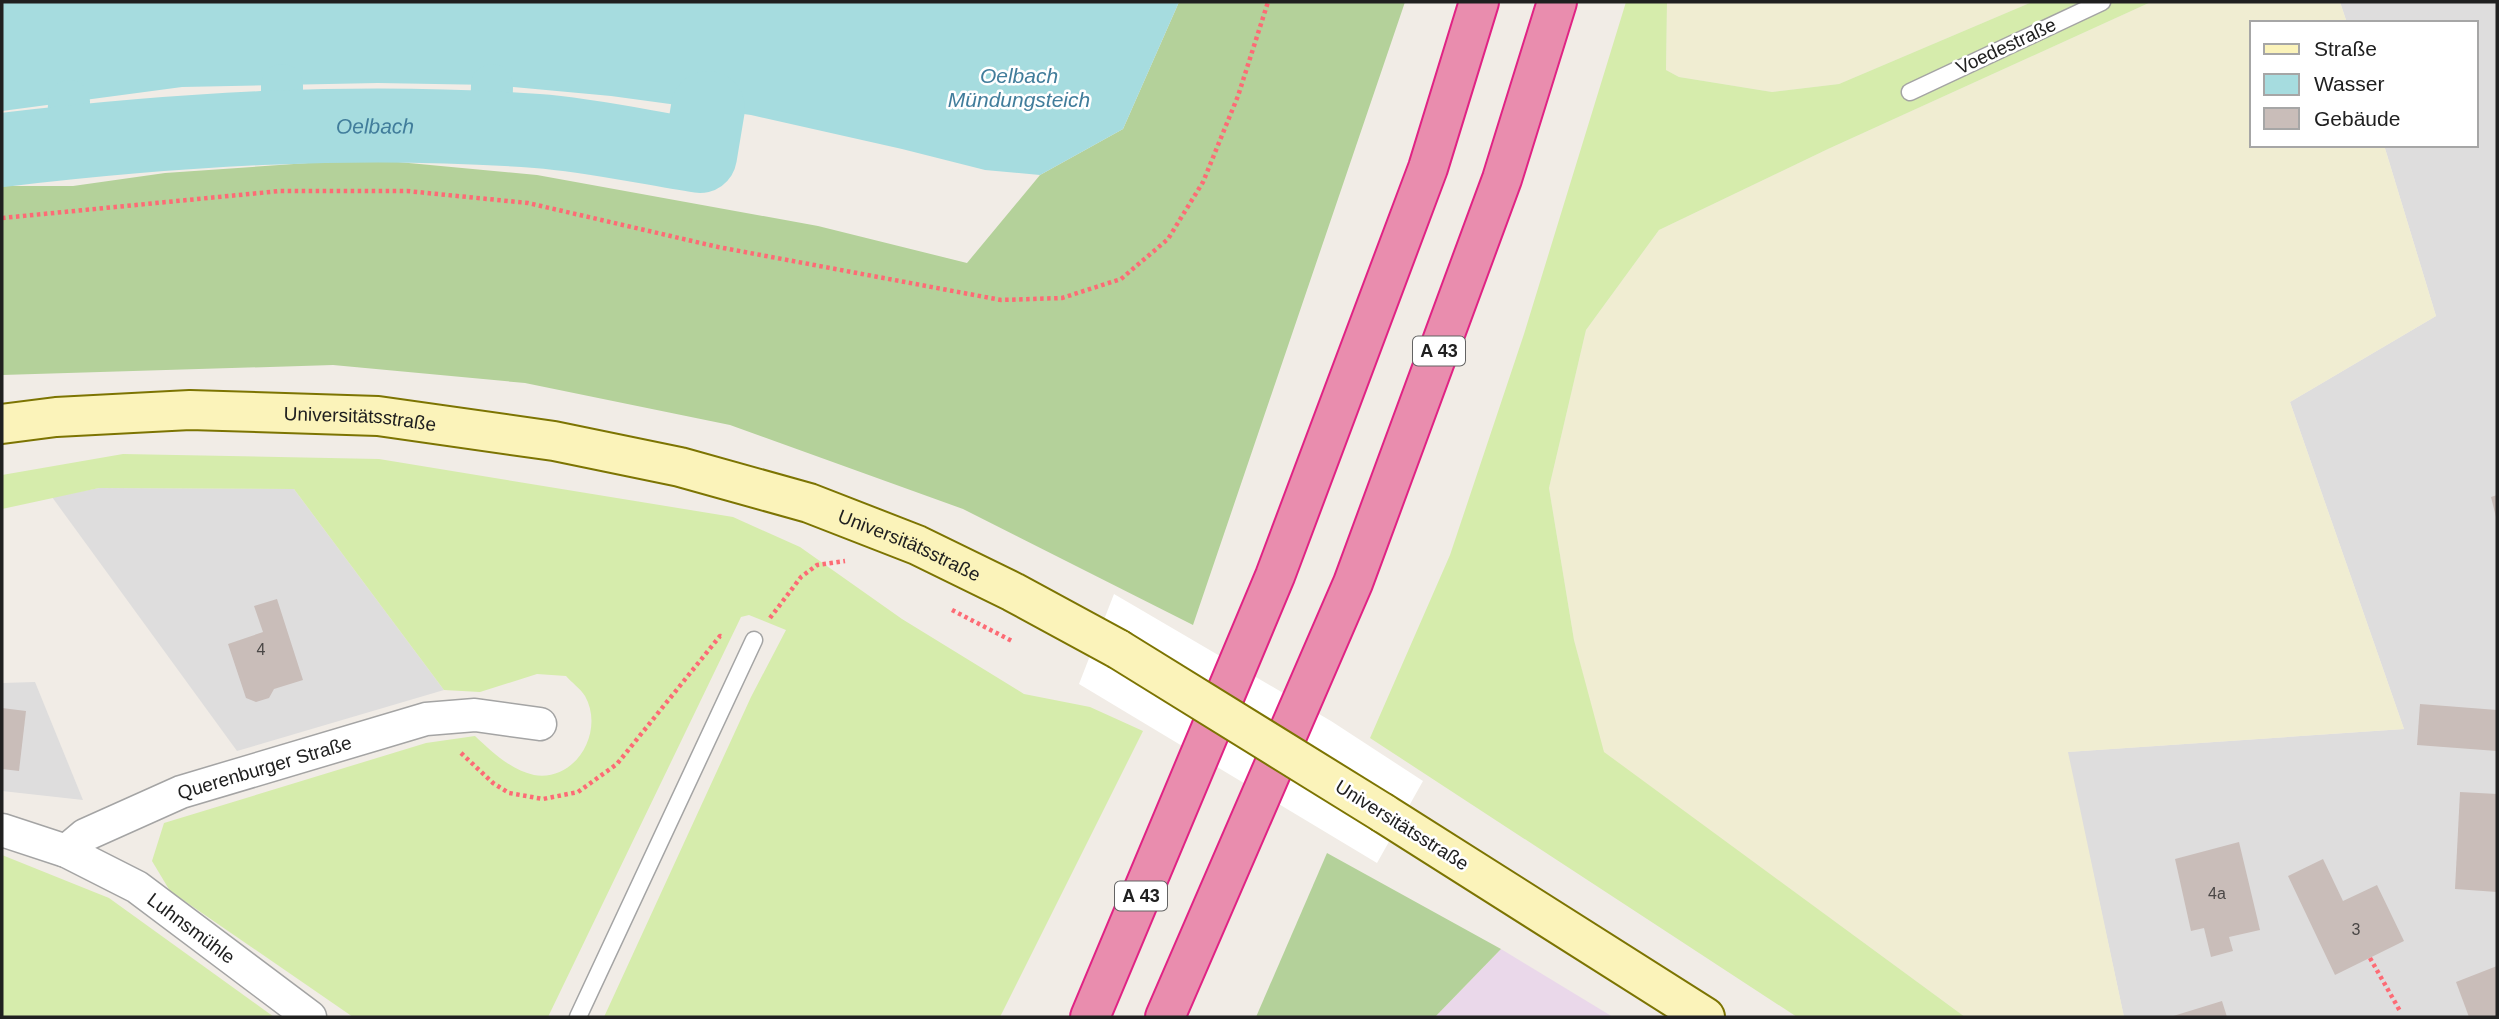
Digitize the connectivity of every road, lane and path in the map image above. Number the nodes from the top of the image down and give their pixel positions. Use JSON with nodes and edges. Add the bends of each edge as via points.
{"nodes":[{"id":1,"x":1268,"y":2,"type":"edge"},
{"id":2,"x":1479,"y":2,"type":"edge"},
{"id":3,"x":1557,"y":2,"type":"edge"},
{"id":4,"x":2102,"y":2,"type":"edge"},
{"id":5,"x":1910,"y":92,"type":"dead end"},
{"id":6,"x":2,"y":218,"type":"edge"},
{"id":7,"x":2,"y":424,"type":"edge"},
{"id":8,"x":856,"y":565,"type":"dead end"},
{"id":9,"x":943,"y":606,"type":"dead end"},
{"id":10,"x":754,"y":640,"type":"junction"},
{"id":11,"x":1017,"y":643,"type":"dead end"},
{"id":12,"x":426,"y":719,"type":"junction"},
{"id":13,"x":540,"y":724,"type":"dead end"},
{"id":14,"x":2,"y":830,"type":"edge"},
{"id":15,"x":66,"y":851,"type":"junction"},
{"id":16,"x":2370,"y":958,"type":"dead end"},
{"id":17,"x":2400,"y":1011,"type":"dead end"},
{"id":18,"x":310,"y":1017,"type":"edge"},
{"id":19,"x":578,"y":1017,"type":"edge"},
{"id":20,"x":1090,"y":1017,"type":"edge"},
{"id":21,"x":1165,"y":1017,"type":"edge"},
{"id":22,"x":1705,"y":1017,"type":"edge"}],
"edges":[{"from":1,"to":6,"type":"path","via":[[1238,96],[1203,182],[1168,239],[1121,279],[1062,298],[1001,300],[718,247],[528,203],[407,191],[280,191]]},
{"from":2,"to":20,"type":"highway","number":"A 43","via":[[1428,167],[1275,576]]},
{"from":3,"to":21,"type":"highway","number":"A 43","via":[[1502,179],[1353,583]]},
{"from":4,"to":5,"type":"lane","name":"Voedestraße"},
{"from":7,"to":22,"type":"street","name":"Universitätsstraße","bridge":true,"via":[[190,410],[378,416],[554,441],[680,467],[808,503],[917,545],[1118,649]]},
{"from":8,"to":10,"type":"path","via":[[844,561],[817,565],[801,577]]},
{"from":9,"to":11,"type":"path"},
{"from":10,"to":12,"type":"path","via":[[720,636],[617,764],[578,792],[543,799],[509,793]]},
{"from":10,"to":19,"type":"lane"},
{"from":12,"to":13,"type":"street","name":"Querenburger Straße","via":[[475,715]]},
{"from":12,"to":15,"type":"street","name":"Querenburger Straße","via":[[181,792],[85,835]]},
{"from":14,"to":15,"type":"street"},
{"from":15,"to":18,"type":"street","name":"Luhnsmühle","via":[[136,887]]},
{"from":16,"to":17,"type":"path"}]}
